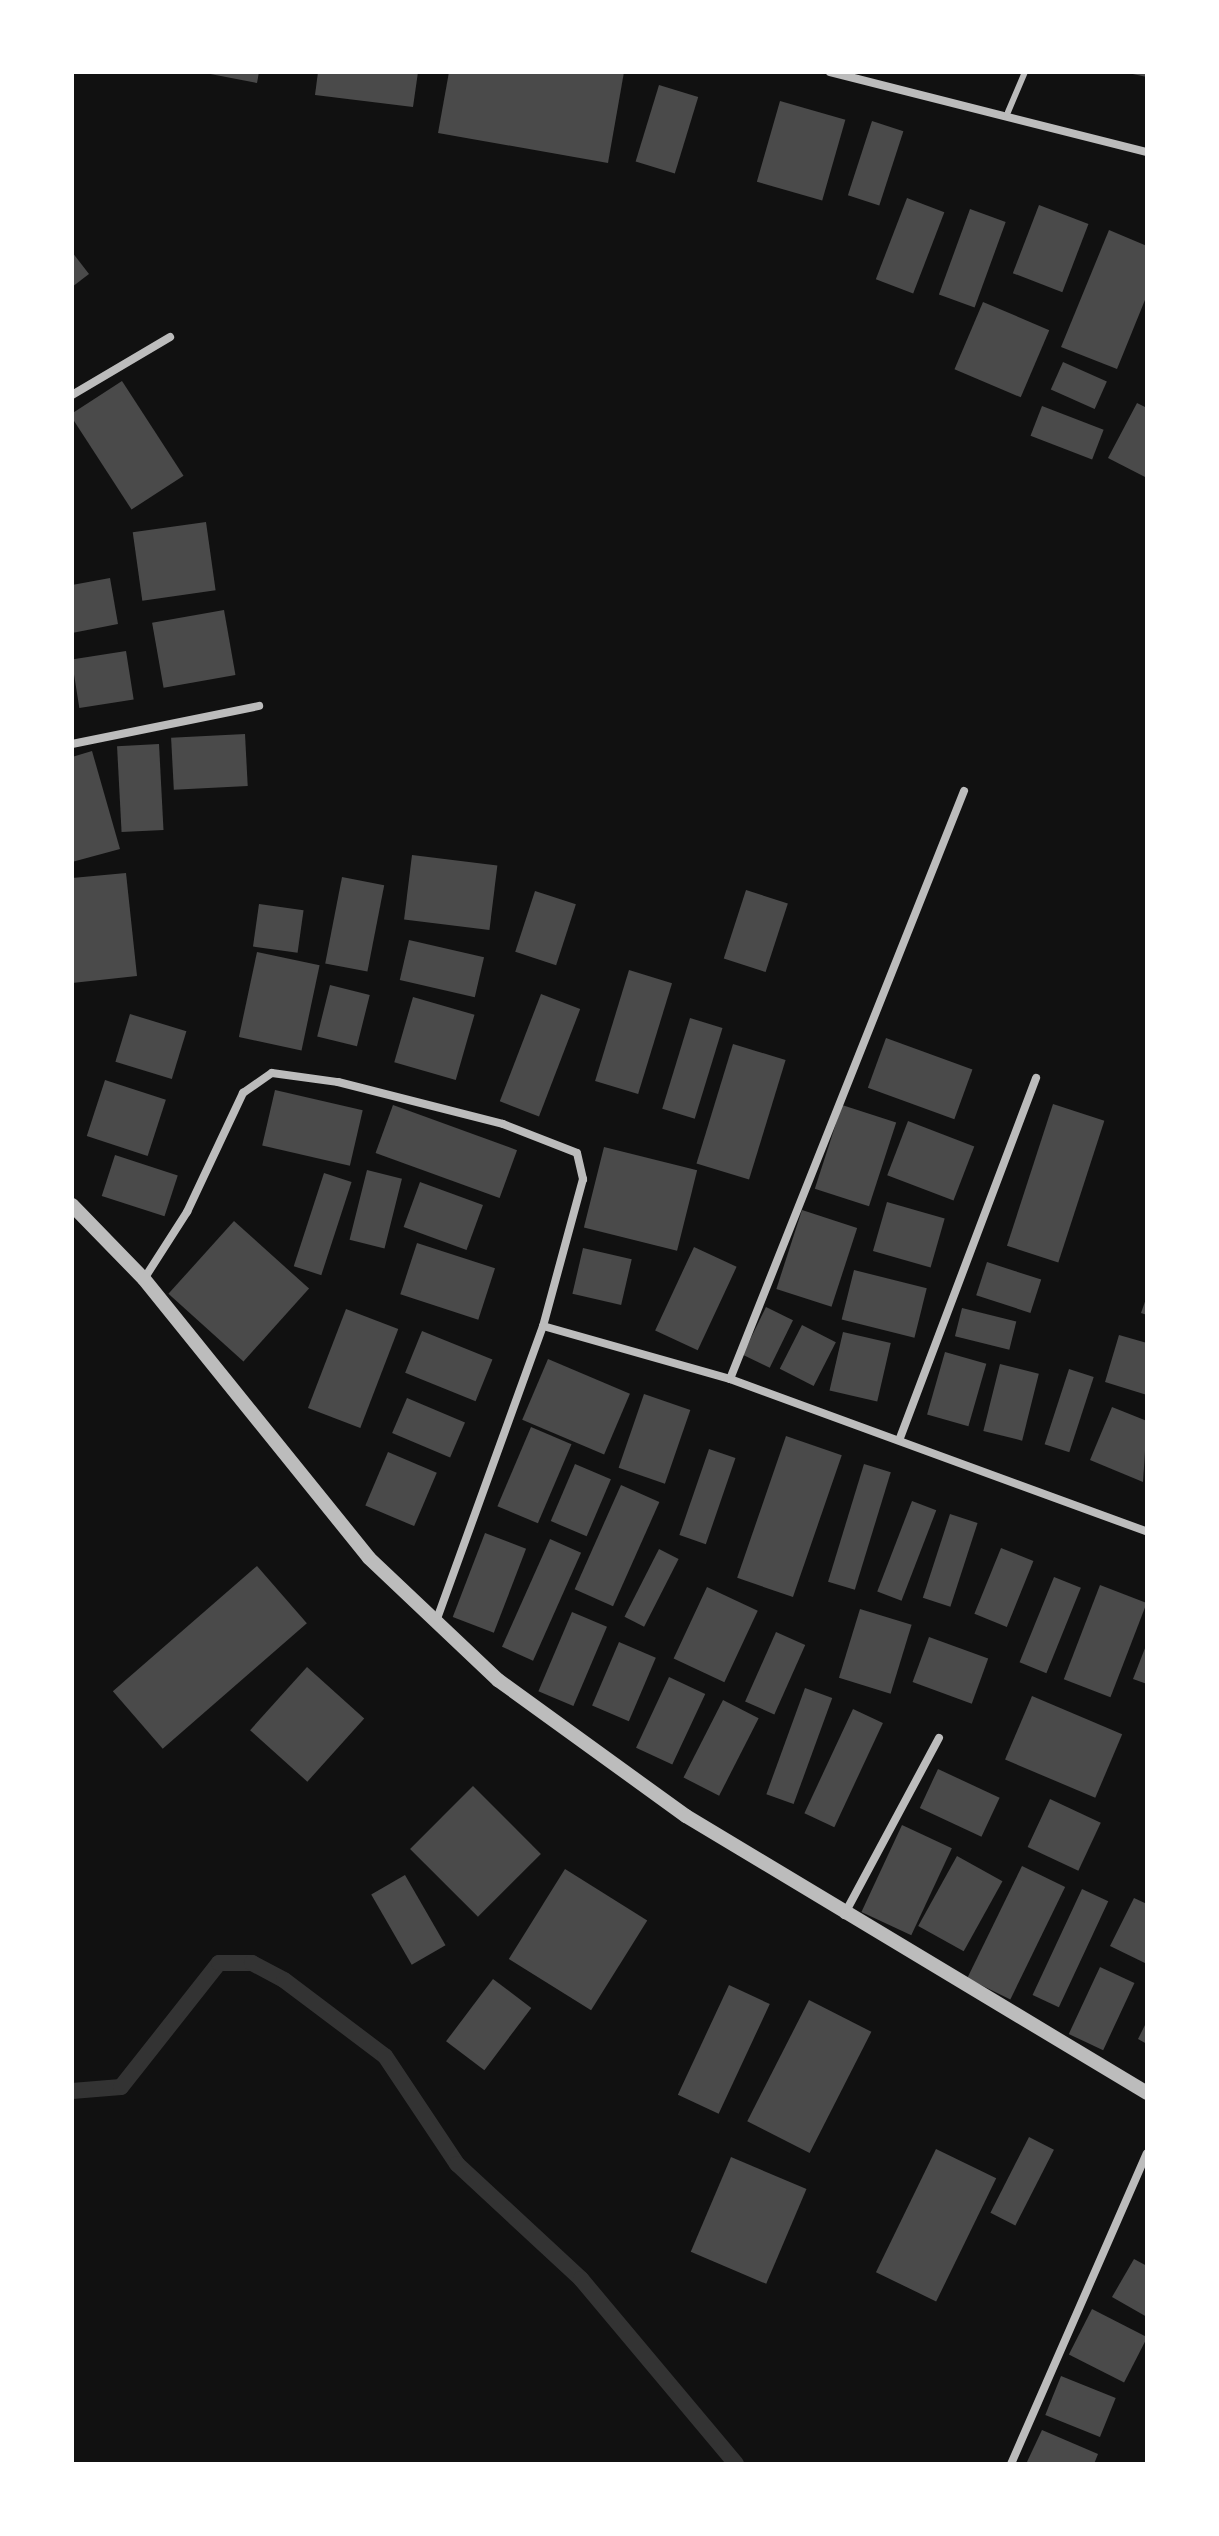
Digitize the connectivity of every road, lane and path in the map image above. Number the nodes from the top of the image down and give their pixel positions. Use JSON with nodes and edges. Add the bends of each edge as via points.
{"nodes":[{"id":1,"x":830,"y":72,"type":"edge"},
{"id":2,"x":1025,"y":72,"type":"edge"},
{"id":3,"x":1008,"y":112,"type":"junction"},
{"id":4,"x":1147,"y":152,"type":"edge"},
{"id":5,"x":170,"y":337,"type":"dead end"},
{"id":6,"x":72,"y":395,"type":"edge"},
{"id":7,"x":259,"y":706,"type":"dead end"},
{"id":8,"x":72,"y":744,"type":"edge"},
{"id":9,"x":964,"y":791,"type":"dead end"},
{"id":10,"x":1036,"y":1078,"type":"dead end"},
{"id":11,"x":72,"y":1205,"type":"edge"},
{"id":12,"x":144,"y":1279,"type":"junction"},
{"id":13,"x":543,"y":1326,"type":"junction"},
{"id":14,"x":730,"y":1379,"type":"junction"},
{"id":15,"x":900,"y":1438,"type":"junction"},
{"id":16,"x":1147,"y":1532,"type":"edge"},
{"id":17,"x":436,"y":1623,"type":"junction"},
{"id":18,"x":939,"y":1738,"type":"dead end"},
{"id":19,"x":844,"y":1915,"type":"junction"},
{"id":20,"x":1147,"y":2093,"type":"edge"},
{"id":21,"x":1147,"y":2153,"type":"edge"},
{"id":22,"x":1011,"y":2464,"type":"edge"}],
"edges":[{"from":1,"to":3,"type":"street"},
{"from":2,"to":3,"type":"lane"},
{"from":3,"to":4,"type":"street"},
{"from":5,"to":6,"type":"street"},
{"from":7,"to":8,"type":"street"},
{"from":9,"to":14,"type":"street"},
{"from":10,"to":15,"type":"street"},
{"from":11,"to":12,"type":"street"},
{"from":12,"to":13,"type":"street","via":[[187,1212],[243,1093],[261,1077],[284,1073],[503,1124],[577,1153],[583,1179]]},
{"from":12,"to":17,"type":"street","via":[[369,1558]]},
{"from":13,"to":14,"type":"street"},
{"from":13,"to":17,"type":"street"},
{"from":14,"to":15,"type":"street"},
{"from":15,"to":16,"type":"street"},
{"from":17,"to":19,"type":"street","via":[[570,1737]]},
{"from":18,"to":19,"type":"street"},
{"from":19,"to":20,"type":"street"},
{"from":21,"to":22,"type":"street"}]}
